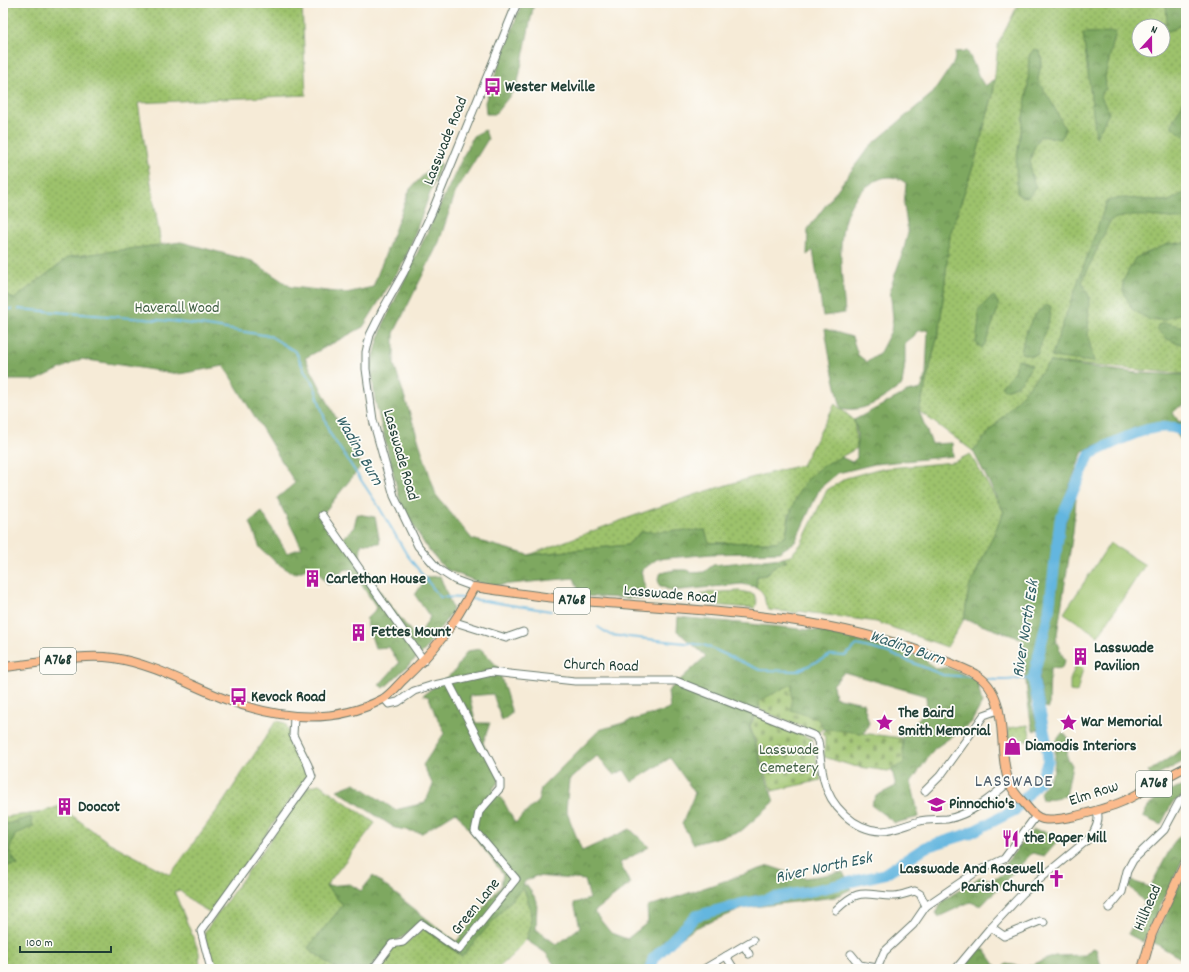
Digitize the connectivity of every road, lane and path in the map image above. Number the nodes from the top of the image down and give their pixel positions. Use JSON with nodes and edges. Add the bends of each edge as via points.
{"nodes":[{"id":1,"x":517,"y":3,"type":"edge"},
{"id":2,"x":322,"y":515,"type":"dead end"},
{"id":3,"x":474,"y":587,"type":"junction"},
{"id":4,"x":455,"y":622,"type":"junction"},
{"id":5,"x":523,"y":632,"type":"dead end"},
{"id":6,"x":424,"y":661,"type":"junction"},
{"id":7,"x":3,"y":667,"type":"edge"},
{"id":8,"x":449,"y":683,"type":"junction"},
{"id":9,"x":384,"y":698,"type":"junction"},
{"id":10,"x":995,"y":711,"type":"junction"},
{"id":11,"x":294,"y":717,"type":"junction"},
{"id":12,"x":1186,"y":767,"type":"edge"},
{"id":13,"x":1011,"y":786,"type":"junction"},
{"id":14,"x":925,"y":791,"type":"dead end"},
{"id":15,"x":1186,"y":796,"type":"edge"},
{"id":16,"x":1097,"y":810,"type":"junction"},
{"id":17,"x":1036,"y":816,"type":"junction"},
{"id":18,"x":1186,"y":861,"type":"edge"},
{"id":19,"x":926,"y":906,"type":"junction"},
{"id":20,"x":1109,"y":908,"type":"dead end"},
{"id":21,"x":836,"y":910,"type":"dead end"},
{"id":22,"x":1044,"y":922,"type":"dead end"},
{"id":23,"x":991,"y":927,"type":"junction"},
{"id":24,"x":753,"y":940,"type":"dead end"},
{"id":25,"x":744,"y":946,"type":"junction"},
{"id":26,"x":749,"y":954,"type":"dead end"},
{"id":27,"x":851,"y":954,"type":"dead end"},
{"id":28,"x":726,"y":956,"type":"junction"},
{"id":29,"x":858,"y":967,"type":"edge"},
{"id":30,"x":211,"y":969,"type":"edge"},
{"id":31,"x":373,"y":969,"type":"edge"},
{"id":32,"x":704,"y":969,"type":"edge"},
{"id":33,"x":734,"y":969,"type":"edge"},
{"id":34,"x":877,"y":969,"type":"edge"},
{"id":35,"x":956,"y":969,"type":"edge"},
{"id":36,"x":1142,"y":969,"type":"edge"}],
"edges":[{"from":1,"to":3,"type":"street","name":"Lasswade Road","via":[[432,212],[404,272],[370,335],[366,352],[373,420],[394,496],[418,546],[438,568],[455,580]]},
{"from":2,"to":6,"type":"street"},
{"from":3,"to":4,"type":"main road","number":"A768"},
{"from":3,"to":10,"type":"main road","name":"Lasswade Road","number":"A768","via":[[575,601],[760,617],[850,630],[903,645],[975,674],[993,693]]},
{"from":4,"to":5,"type":"street","via":[[506,638]]},
{"from":4,"to":6,"type":"main road","number":"A768"},
{"from":6,"to":9,"type":"main road","number":"A768"},
{"from":7,"to":11,"type":"main road","number":"A768","via":[[73,658],[114,658],[148,668],[255,709]]},
{"from":8,"to":9,"type":"street","name":"Church Road","via":[[414,691],[398,702],[390,704]]},
{"from":8,"to":13,"type":"street","name":"Church Road","via":[[492,672],[575,681],[676,681],[815,736],[824,781],[835,804],[844,815],[863,827],[883,831],[921,821],[960,816]]},
{"from":8,"to":31,"type":"street","name":"Green Lane","via":[[500,781],[500,788],[478,812],[475,831],[516,879],[459,950],[422,924],[403,942],[392,944]]},
{"from":9,"to":11,"type":"main road","number":"A768","via":[[348,712],[326,717]]},
{"from":10,"to":13,"type":"main road","number":"A768"},
{"from":10,"to":14,"type":"street","via":[[984,715],[941,775]]},
{"from":11,"to":30,"type":"street","via":[[293,735],[312,777],[201,931]]},
{"from":12,"to":16,"type":"main road","name":"Elm Row","number":"A768","via":[[1122,802]]},
{"from":13,"to":17,"type":"main road","number":"A768"},
{"from":15,"to":20,"type":"street","via":[[1178,802],[1164,830],[1133,860],[1127,871],[1122,892],[1112,900]]},
{"from":16,"to":17,"type":"main road","name":"Elm Row","number":"A768","via":[[1058,820]]},
{"from":16,"to":23,"type":"street","via":[[1099,817],[1091,837],[1023,893]]},
{"from":17,"to":19,"type":"street","via":[[1004,859],[976,872]]},
{"from":18,"to":36,"type":"main road","name":"Hillhead","via":[[1152,934]]},
{"from":19,"to":21,"type":"street","via":[[920,894],[915,891],[895,896],[867,893],[858,894]]},
{"from":19,"to":34,"type":"street","via":[[913,925],[884,952]]},
{"from":22,"to":23,"type":"street","via":[[1040,921],[1004,936]]},
{"from":23,"to":35,"type":"street"},
{"from":24,"to":25,"type":"street"},
{"from":25,"to":26,"type":"street"},
{"from":25,"to":28,"type":"street"},
{"from":27,"to":29,"type":"street"},
{"from":28,"to":32,"type":"street"},
{"from":28,"to":33,"type":"street"},
{"from":29,"to":34,"type":"street"}]}
